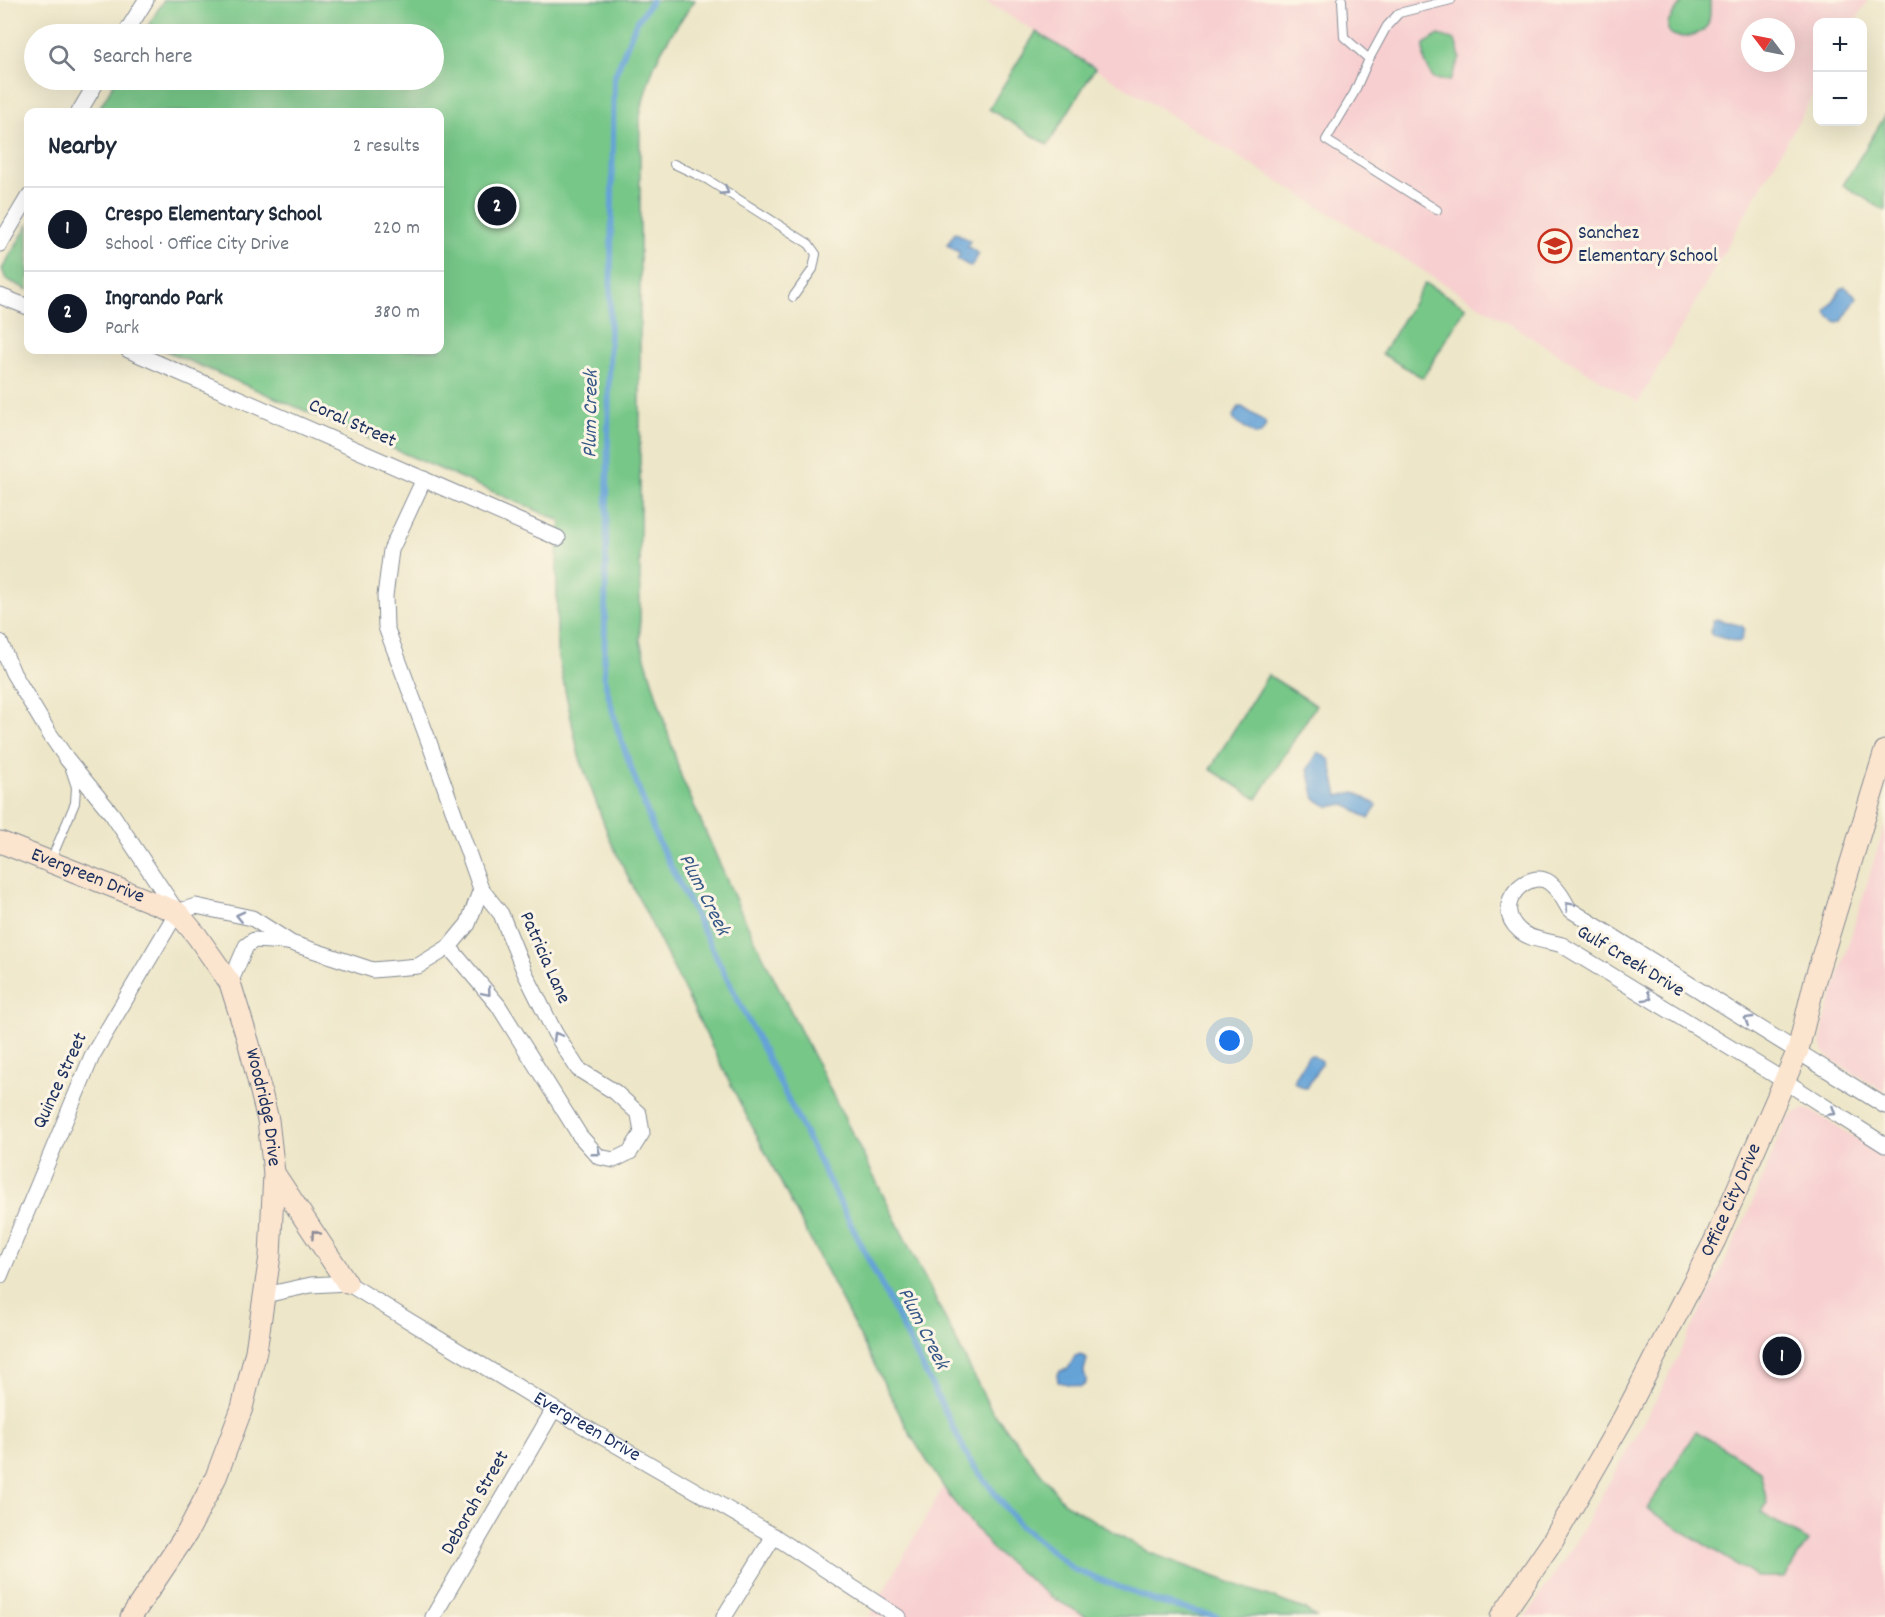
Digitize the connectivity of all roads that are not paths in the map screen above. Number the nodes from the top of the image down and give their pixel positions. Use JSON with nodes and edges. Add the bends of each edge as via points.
{"nodes":[{"id":1,"x":146,"y":0,"type":"edge"},
{"id":2,"x":1342,"y":0,"type":"edge"},
{"id":3,"x":1451,"y":0,"type":"edge"},
{"id":4,"x":131,"y":24,"type":"edge"},
{"id":5,"x":1369,"y":59,"type":"junction"},
{"id":6,"x":92,"y":90,"type":"edge"},
{"id":7,"x":81,"y":108,"type":"edge"},
{"id":8,"x":674,"y":164,"type":"dead end"},
{"id":9,"x":24,"y":203,"type":"edge"},
{"id":10,"x":1437,"y":210,"type":"dead end"},
{"id":11,"x":0,"y":244,"type":"edge"},
{"id":12,"x":0,"y":296,"type":"edge"},
{"id":13,"x":794,"y":297,"type":"dead end"},
{"id":14,"x":24,"y":305,"type":"edge"},
{"id":15,"x":137,"y":354,"type":"edge"},
{"id":16,"x":424,"y":479,"type":"junction"},
{"id":17,"x":558,"y":538,"type":"dead end"},
{"id":18,"x":0,"y":642,"type":"edge"},
{"id":19,"x":1885,"y":751,"type":"edge"},
{"id":20,"x":67,"y":759,"type":"junction"},
{"id":21,"x":0,"y":842,"type":"edge"},
{"id":22,"x":50,"y":862,"type":"junction"},
{"id":23,"x":481,"y":888,"type":"junction"},
{"id":24,"x":177,"y":912,"type":"junction"},
{"id":25,"x":291,"y":943,"type":"junction"},
{"id":26,"x":449,"y":947,"type":"junction"},
{"id":27,"x":230,"y":983,"type":"junction"},
{"id":28,"x":1798,"y":1050,"type":"junction"},
{"id":29,"x":1783,"y":1080,"type":"junction"},
{"id":30,"x":1885,"y":1106,"type":"edge"},
{"id":31,"x":1885,"y":1145,"type":"edge"},
{"id":32,"x":274,"y":1173,"type":"junction"},
{"id":33,"x":0,"y":1276,"type":"edge"},
{"id":34,"x":347,"y":1283,"type":"junction"},
{"id":35,"x":265,"y":1295,"type":"junction"},
{"id":36,"x":554,"y":1409,"type":"junction"},
{"id":37,"x":774,"y":1536,"type":"junction"},
{"id":38,"x":130,"y":1617,"type":"edge"},
{"id":39,"x":433,"y":1617,"type":"edge"},
{"id":40,"x":724,"y":1617,"type":"edge"},
{"id":41,"x":898,"y":1617,"type":"edge"},
{"id":42,"x":1501,"y":1617,"type":"edge"}],
"edges":[{"from":1,"to":4,"type":"street"},
{"from":2,"to":5,"type":"lane","via":[[1344,37]]},
{"from":3,"to":5,"type":"lane","via":[[1399,13]]},
{"from":5,"to":10,"type":"lane","via":[[1326,140]]},
{"from":6,"to":7,"type":"street"},
{"from":8,"to":13,"type":"lane","one_way":true,"via":[[708,180],[809,244],[816,254],[813,269]]},
{"from":9,"to":11,"type":"street"},
{"from":12,"to":14,"type":"street"},
{"from":15,"to":16,"type":"street","name":"Coral Street"},
{"from":16,"to":17,"type":"street","name":"Coral Street"},
{"from":16,"to":23,"type":"street","name":"Patricia Lane","via":[[391,550],[385,596],[386,627]]},
{"from":18,"to":20,"type":"street","name":"Woodridge Drive","via":[[13,673]]},
{"from":19,"to":28,"type":"street","name":"Office City Drive","via":[[1815,980]]},
{"from":20,"to":22,"type":"lane","via":[[76,787],[75,803]]},
{"from":20,"to":24,"type":"street","name":"Woodridge Drive","via":[[112,814]]},
{"from":21,"to":22,"type":"street","name":"Evergreen Drive"},
{"from":22,"to":24,"type":"street","name":"Evergreen Drive"},
{"from":23,"to":26,"type":"street","via":[[468,924]]},
{"from":26,"to":23,"type":"street","name":"Patricia Lane","one_way":true,"via":[[498,1005],[580,1136],[599,1157],[614,1160],[630,1152],[642,1133],[639,1114],[615,1092],[578,1069],[525,973],[501,914]]},
{"from":25,"to":24,"type":"street","one_way":true,"via":[[252,918],[196,906]]},
{"from":24,"to":27,"type":"street","name":"Woodridge Drive"},
{"from":24,"to":33,"type":"street","name":"Quince Street","via":[[92,1056]]},
{"from":25,"to":26,"type":"street","via":[[373,970],[418,966]]},
{"from":25,"to":27,"type":"street","via":[[254,940],[246,946]]},
{"from":27,"to":32,"type":"street","name":"Woodridge Drive","via":[[268,1120]]},
{"from":28,"to":29,"type":"street","name":"Office City Drive"},
{"from":28,"to":29,"type":"street","name":"Gulf Creek Drive","one_way":true,"via":[[1569,909],[1544,880],[1532,880],[1513,894],[1508,905],[1509,919],[1520,932],[1563,945]]},
{"from":28,"to":30,"type":"street","name":"Gulf Creek Drive"},
{"from":29,"to":31,"type":"street","name":"Gulf Creek Drive","one_way":true},
{"from":29,"to":42,"type":"street","name":"Office City Drive","via":[[1715,1240],[1640,1389],[1551,1544]]},
{"from":34,"to":32,"type":"street","one_way":true},
{"from":32,"to":35,"type":"street","name":"Woodridge Drive"},
{"from":34,"to":35,"type":"street","via":[[311,1285]]},
{"from":34,"to":36,"type":"street","name":"Evergreen Drive"},
{"from":35,"to":38,"type":"street","name":"Woodridge Drive","via":[[242,1408],[216,1477],[187,1533]]},
{"from":36,"to":37,"type":"street","name":"Evergreen Drive"},
{"from":36,"to":39,"type":"street","name":"Deborah Street"},
{"from":37,"to":40,"type":"street"},
{"from":37,"to":41,"type":"street","name":"Evergreen Drive"}]}
